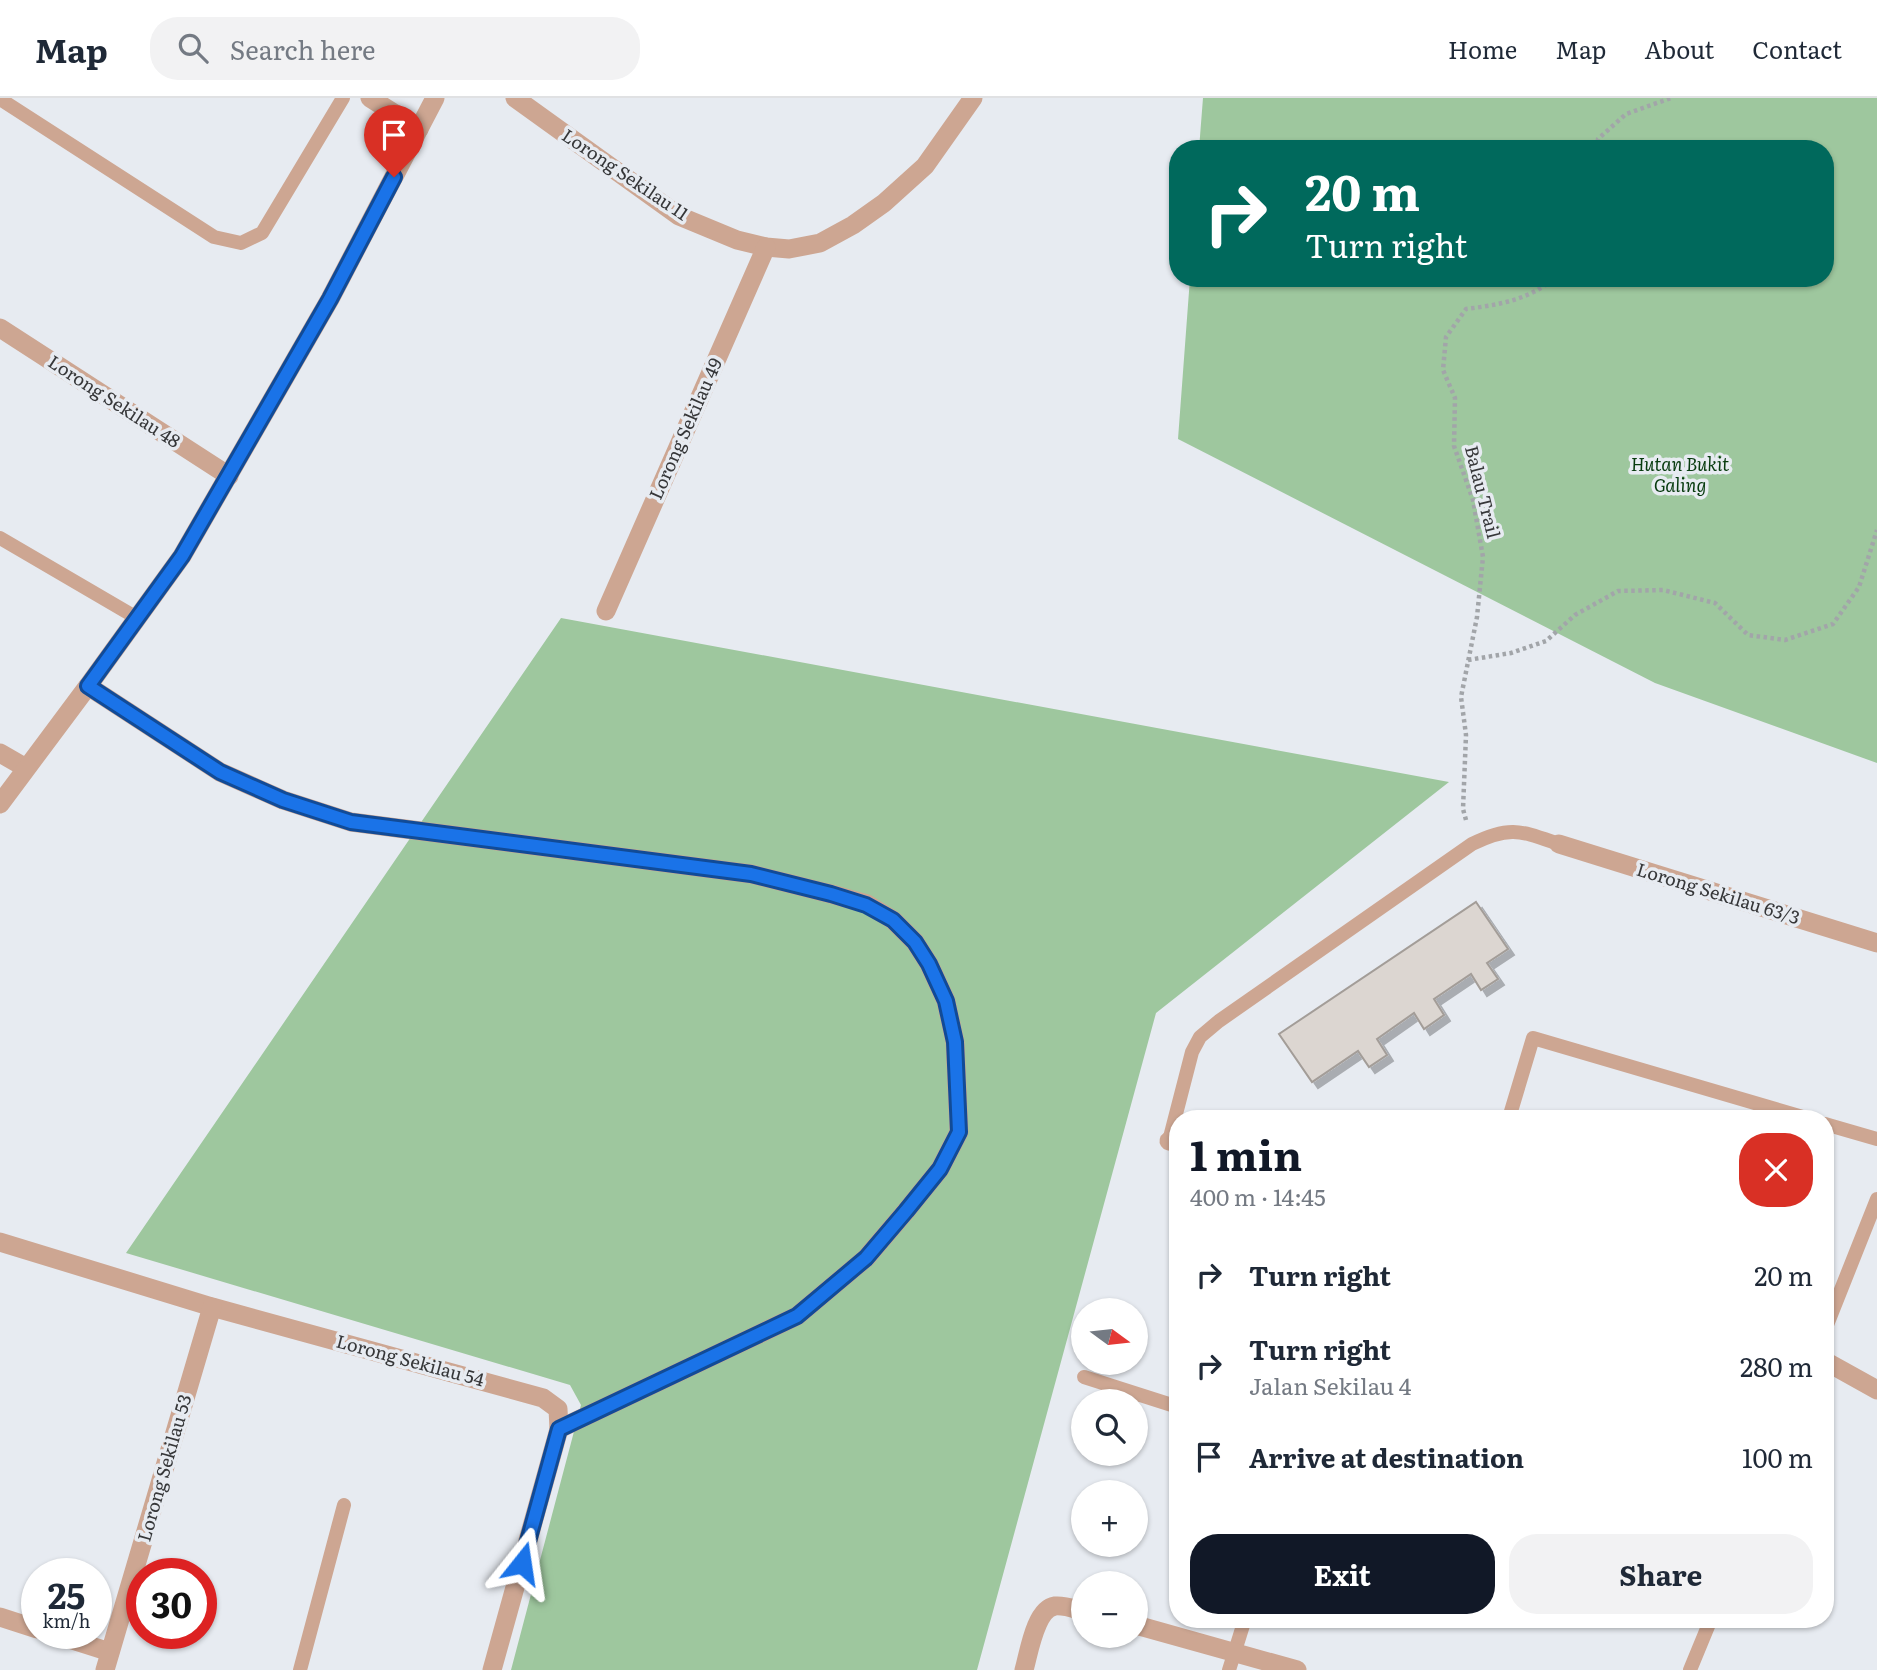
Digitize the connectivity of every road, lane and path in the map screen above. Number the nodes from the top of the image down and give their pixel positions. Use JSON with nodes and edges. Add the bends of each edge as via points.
{"nodes":[{"id":1,"x":343,"y":98,"type":"edge"},
{"id":2,"x":370,"y":98,"type":"edge"},
{"id":3,"x":435,"y":98,"type":"edge"},
{"id":4,"x":514,"y":98,"type":"edge"},
{"id":5,"x":974,"y":98,"type":"edge"},
{"id":6,"x":1671,"y":98,"type":"edge"},
{"id":7,"x":0,"y":99,"type":"edge"},
{"id":8,"x":419,"y":129,"type":"junction"},
{"id":9,"x":1598,"y":140,"type":"edge"},
{"id":10,"x":766,"y":247,"type":"junction"},
{"id":11,"x":1545,"y":287,"type":"edge"},
{"id":12,"x":0,"y":328,"type":"edge"},
{"id":13,"x":229,"y":476,"type":"junction"},
{"id":14,"x":1877,"y":530,"type":"edge"},
{"id":15,"x":0,"y":538,"type":"edge"},
{"id":16,"x":606,"y":611,"type":"dead end"},
{"id":17,"x":138,"y":618,"type":"junction"},
{"id":18,"x":1468,"y":660,"type":"junction"},
{"id":19,"x":88,"y":686,"type":"junction"},
{"id":20,"x":0,"y":754,"type":"edge"},
{"id":21,"x":26,"y":768,"type":"junction"},
{"id":22,"x":0,"y":804,"type":"edge"},
{"id":23,"x":1472,"y":844,"type":"junction"},
{"id":24,"x":1559,"y":844,"type":"joint"},
{"id":25,"x":1877,"y":943,"type":"edge"},
{"id":26,"x":1180,"y":1110,"type":"edge"},
{"id":27,"x":1511,"y":1110,"type":"edge"},
{"id":28,"x":1779,"y":1110,"type":"edge"},
{"id":29,"x":1834,"y":1127,"type":"edge"},
{"id":30,"x":1877,"y":1139,"type":"edge"},
{"id":31,"x":1877,"y":1199,"type":"edge"},
{"id":32,"x":0,"y":1242,"type":"edge"},
{"id":33,"x":212,"y":1307,"type":"junction"},
{"id":34,"x":1834,"y":1307,"type":"edge"},
{"id":35,"x":1834,"y":1366,"type":"edge"},
{"id":36,"x":1084,"y":1377,"type":"dead end"},
{"id":37,"x":1877,"y":1390,"type":"edge"},
{"id":38,"x":1169,"y":1404,"type":"edge"},
{"id":39,"x":559,"y":1429,"type":"junction"},
{"id":40,"x":344,"y":1505,"type":"dead end"},
{"id":41,"x":1071,"y":1609,"type":"edge"},
{"id":42,"x":0,"y":1617,"type":"edge"},
{"id":43,"x":21,"y":1624,"type":"edge"},
{"id":44,"x":1242,"y":1628,"type":"edge"},
{"id":45,"x":1707,"y":1628,"type":"edge"},
{"id":46,"x":1148,"y":1630,"type":"edge"},
{"id":47,"x":83,"y":1649,"type":"edge"},
{"id":48,"x":108,"y":1661,"type":"edge"},
{"id":49,"x":1232,"y":1661,"type":"edge"},
{"id":50,"x":300,"y":1670,"type":"edge"},
{"id":51,"x":492,"y":1670,"type":"edge"},
{"id":52,"x":1024,"y":1670,"type":"edge"},
{"id":53,"x":1297,"y":1670,"type":"edge"},
{"id":54,"x":1690,"y":1670,"type":"edge"}],
"edges":[{"from":1,"to":7,"type":"lane","via":[[262,233],[241,243],[214,237]]},
{"from":2,"to":8,"type":"street"},
{"from":3,"to":8,"type":"street"},
{"from":4,"to":10,"type":"street","name":"Lorong Sekilau 11","via":[[679,216]]},
{"from":5,"to":10,"type":"street","name":"Lorong Sekilau 11","via":[[925,166],[884,203],[820,243],[789,249]]},
{"from":6,"to":9,"type":"path","via":[[1626,114]]},
{"from":8,"to":13,"type":"street","via":[[330,299]]},
{"from":10,"to":16,"type":"street","name":"Lorong Sekilau 49"},
{"from":11,"to":18,"type":"path","name":"Balau Trail","via":[[1499,305],[1466,309],[1446,338],[1443,370],[1455,398],[1454,446],[1473,500],[1483,557]]},
{"from":12,"to":13,"type":"street","name":"Lorong Sekilau 48"},
{"from":13,"to":17,"type":"street","via":[[182,556]]},
{"from":14,"to":18,"type":"path","via":[[1859,587],[1833,624],[1797,636],[1784,640],[1748,635],[1715,603],[1663,590],[1618,591],[1575,615],[1546,641]]},
{"from":15,"to":17,"type":"lane"},
{"from":17,"to":19,"type":"street"},
{"from":18,"to":23,"type":"path","name":"Balau Trail","via":[[1461,697],[1466,735],[1463,809]]},
{"from":19,"to":21,"type":"street"},
{"from":19,"to":39,"type":"street","via":[[220,772],[283,800],[351,822],[751,874],[831,894],[893,920],[929,964],[946,1001],[955,1042],[959,1132],[940,1169],[866,1258],[797,1316]]},
{"from":20,"to":21,"type":"street"},
{"from":21,"to":22,"type":"street"},
{"from":23,"to":24,"type":"lane","via":[[1492,834],[1519,831]]},
{"from":23,"to":26,"type":"lane","via":[[1200,1037],[1192,1052]]},
{"from":24,"to":25,"type":"street","name":"Lorong Sekilau 63/3"},
{"from":27,"to":28,"type":"lane","via":[[1533,1038]]},
{"from":29,"to":30,"type":"lane"},
{"from":31,"to":34,"type":"lane"},
{"from":32,"to":33,"type":"street","name":"Lorong Sekilau 54"},
{"from":33,"to":39,"type":"street","name":"Lorong Sekilau 54","via":[[543,1398],[558,1409]]},
{"from":33,"to":48,"type":"street","name":"Lorong Sekilau 53"},
{"from":35,"to":37,"type":"street"},
{"from":36,"to":38,"type":"lane"},
{"from":39,"to":51,"type":"street"},
{"from":40,"to":50,"type":"lane"},
{"from":41,"to":52,"type":"street","via":[[1055,1606],[1043,1612]]},
{"from":42,"to":43,"type":"street"},
{"from":44,"to":49,"type":"lane"},
{"from":45,"to":54,"type":"lane"},
{"from":46,"to":49,"type":"street"},
{"from":47,"to":48,"type":"street"},
{"from":49,"to":53,"type":"street"}]}
